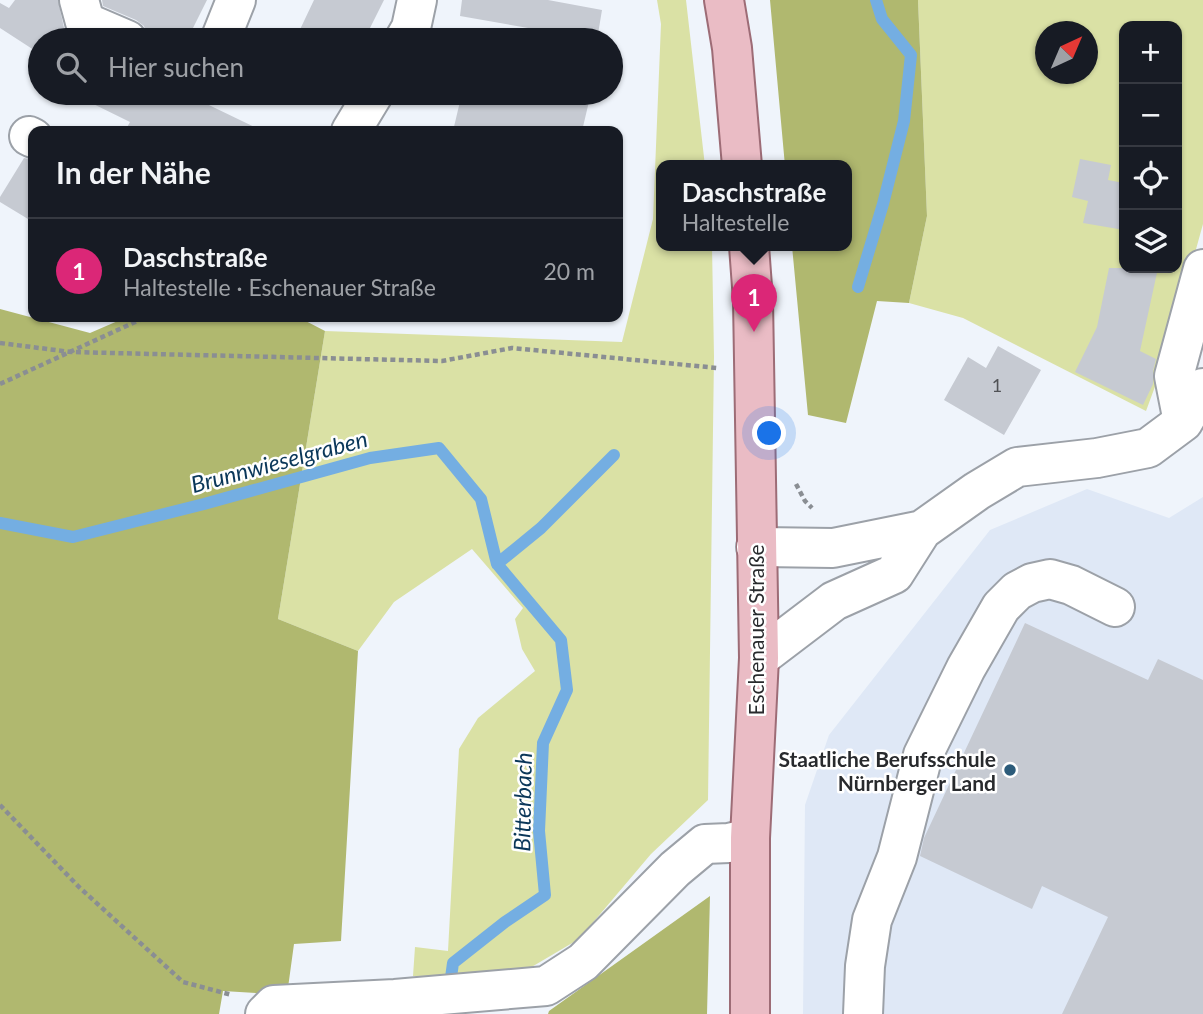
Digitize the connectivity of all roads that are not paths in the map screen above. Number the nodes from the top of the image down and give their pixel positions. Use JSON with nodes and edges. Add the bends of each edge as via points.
{"nodes":[{"id":1,"x":79,"y":0,"type":"edge"},
{"id":2,"x":236,"y":0,"type":"edge"},
{"id":3,"x":417,"y":0,"type":"edge"},
{"id":4,"x":724,"y":0,"type":"edge"},
{"id":5,"x":99,"y":28,"type":"edge"},
{"id":6,"x":225,"y":28,"type":"edge"},
{"id":7,"x":411,"y":28,"type":"edge"},
{"id":8,"x":367,"y":105,"type":"edge"},
{"id":9,"x":354,"y":126,"type":"edge"},
{"id":10,"x":741,"y":160,"type":"edge"},
{"id":11,"x":749,"y":251,"type":"edge"},
{"id":12,"x":1203,"y":269,"type":"edge"},
{"id":13,"x":1203,"y":388,"type":"edge"},
{"id":14,"x":1183,"y":422,"type":"junction"},
{"id":15,"x":922,"y":530,"type":"junction"},
{"id":16,"x":756,"y":547,"type":"junction"},
{"id":17,"x":1115,"y":607,"type":"dead end"},
{"id":18,"x":759,"y":658,"type":"junction"},
{"id":19,"x":750,"y":838,"type":"junction"},
{"id":20,"x":270,"y":1009,"type":"edge"},
{"id":21,"x":750,"y":1014,"type":"edge"},
{"id":22,"x":863,"y":1014,"type":"edge"}],
"edges":[{"from":1,"to":5,"type":"street","via":[[85,22]]},
{"from":2,"to":6,"type":"street"},
{"from":3,"to":7,"type":"street"},
{"from":4,"to":10,"type":"main road"},
{"from":8,"to":9,"type":"street"},
{"from":11,"to":16,"type":"main road","name":"Eschenauer Straße"},
{"from":12,"to":14,"type":"street","via":[[1174,376]]},
{"from":13,"to":14,"type":"street"},
{"from":14,"to":15,"type":"street","via":[[1148,448],[1017,467]]},
{"from":15,"to":16,"type":"street","via":[[833,548]]},
{"from":15,"to":18,"type":"street","via":[[894,574],[834,601]]},
{"from":16,"to":18,"type":"main road","name":"Eschenauer Straße"},
{"from":17,"to":22,"type":"street","via":[[1050,579],[1017,591],[1001,607],[923,755],[897,857],[872,920]]},
{"from":18,"to":19,"type":"main road","name":"Eschenauer Straße"},
{"from":19,"to":20,"type":"street","via":[[705,844],[583,962],[546,986]]},
{"from":19,"to":21,"type":"main road","name":"Eschenauer Straße"}]}
